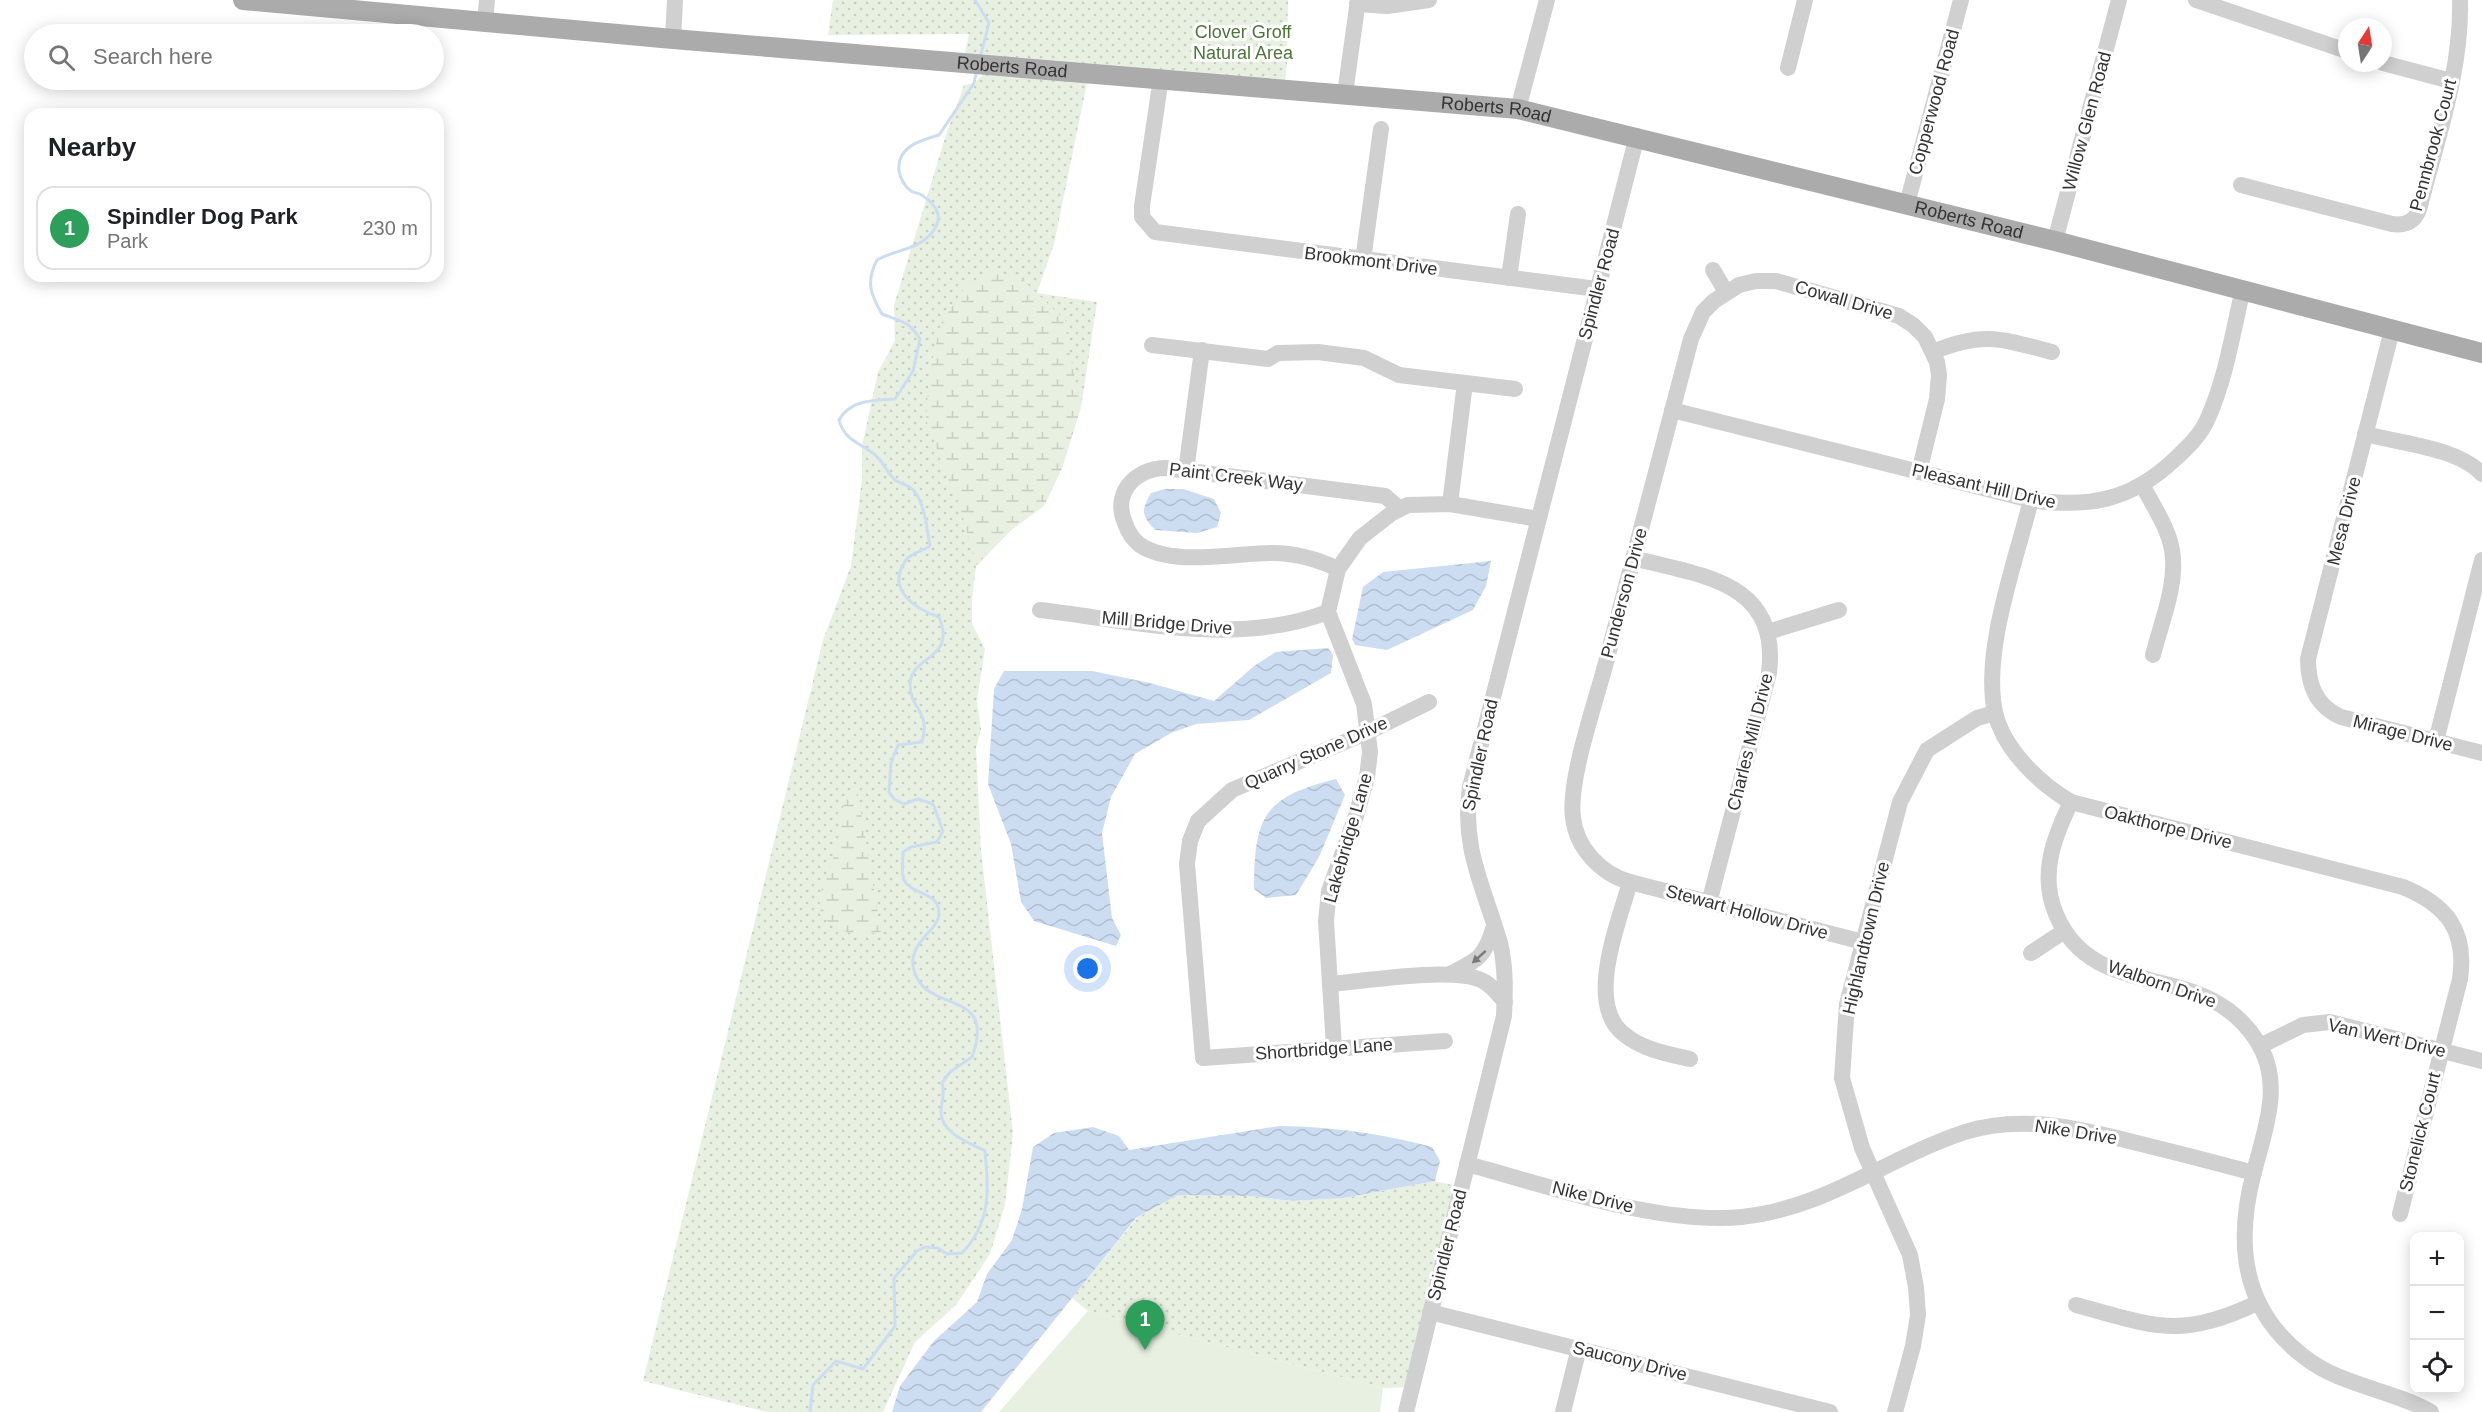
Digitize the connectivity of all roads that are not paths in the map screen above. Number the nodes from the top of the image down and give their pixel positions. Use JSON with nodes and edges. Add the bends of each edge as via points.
{"nodes":[{"id":1,"x":243,"y":0,"type":"edge"},
{"id":2,"x":352,"y":0,"type":"edge"},
{"id":3,"x":487,"y":0,"type":"edge"},
{"id":4,"x":675,"y":0,"type":"edge"},
{"id":5,"x":1429,"y":0,"type":"edge"},
{"id":6,"x":1547,"y":0,"type":"edge"},
{"id":7,"x":1805,"y":0,"type":"edge"},
{"id":8,"x":1960,"y":0,"type":"edge"},
{"id":9,"x":2119,"y":0,"type":"edge"},
{"id":10,"x":2196,"y":0,"type":"edge"},
{"id":11,"x":2460,"y":0,"type":"edge"},
{"id":12,"x":1358,"y":2,"type":"edge"},
{"id":13,"x":485,"y":22,"type":"junction"},
{"id":14,"x":673,"y":39,"type":"junction"},
{"id":15,"x":2338,"y":48,"type":"edge"},
{"id":16,"x":2392,"y":65,"type":"edge"},
{"id":17,"x":1788,"y":69,"type":"dead end"},
{"id":18,"x":1161,"y":78,"type":"junction"},
{"id":19,"x":2451,"y":81,"type":"junction"},
{"id":20,"x":1345,"y":94,"type":"junction"},
{"id":21,"x":1518,"y":109,"type":"junction"},
{"id":22,"x":1381,"y":129,"type":"dead end"},
{"id":23,"x":1637,"y":136,"type":"junction"},
{"id":24,"x":2241,"y":184,"type":"dead end"},
{"id":25,"x":1907,"y":204,"type":"junction"},
{"id":26,"x":1518,"y":214,"type":"dead end"},
{"id":27,"x":2055,"y":241,"type":"junction"},
{"id":28,"x":1364,"y":260,"type":"junction"},
{"id":29,"x":1713,"y":270,"type":"dead end"},
{"id":30,"x":1509,"y":278,"type":"junction"},
{"id":31,"x":1598,"y":289,"type":"junction"},
{"id":32,"x":2243,"y":290,"type":"junction"},
{"id":33,"x":1726,"y":292,"type":"junction"},
{"id":34,"x":2392,"y":330,"type":"junction"},
{"id":35,"x":1152,"y":345,"type":"dead end"},
{"id":36,"x":1202,"y":350,"type":"junction"},
{"id":37,"x":2481,"y":351,"type":"edge"},
{"id":38,"x":1933,"y":352,"type":"junction"},
{"id":39,"x":2052,"y":352,"type":"dead end"},
{"id":40,"x":1465,"y":383,"type":"junction"},
{"id":41,"x":1515,"y":389,"type":"dead end"},
{"id":42,"x":1672,"y":410,"type":"junction"},
{"id":43,"x":2366,"y":435,"type":"junction"},
{"id":44,"x":1186,"y":471,"type":"junction"},
{"id":45,"x":1919,"y":472,"type":"junction"},
{"id":46,"x":2482,"y":474,"type":"edge"},
{"id":47,"x":2143,"y":486,"type":"junction"},
{"id":48,"x":2031,"y":500,"type":"junction"},
{"id":49,"x":1450,"y":504,"type":"junction"},
{"id":50,"x":1399,"y":508,"type":"junction"},
{"id":51,"x":1538,"y":519,"type":"junction"},
{"id":52,"x":1634,"y":558,"type":"junction"},
{"id":53,"x":2482,"y":560,"type":"edge"},
{"id":54,"x":1338,"y":569,"type":"junction"},
{"id":55,"x":1040,"y":610,"type":"dead end"},
{"id":56,"x":1839,"y":610,"type":"dead end"},
{"id":57,"x":1328,"y":612,"type":"junction"},
{"id":58,"x":1768,"y":632,"type":"junction"},
{"id":59,"x":2153,"y":655,"type":"dead end"},
{"id":60,"x":1429,"y":702,"type":"dead end"},
{"id":61,"x":2325,"y":708,"type":"joint"},
{"id":62,"x":1995,"y":713,"type":"junction"},
{"id":63,"x":1368,"y":732,"type":"junction"},
{"id":64,"x":2436,"y":741,"type":"junction"},
{"id":65,"x":2482,"y":753,"type":"edge"},
{"id":66,"x":2071,"y":802,"type":"junction"},
{"id":67,"x":1630,"y":882,"type":"junction"},
{"id":68,"x":1709,"y":903,"type":"junction"},
{"id":69,"x":1494,"y":926,"type":"junction"},
{"id":70,"x":2063,"y":932,"type":"junction"},
{"id":71,"x":1863,"y":942,"type":"junction"},
{"id":72,"x":2031,"y":954,"type":"dead end"},
{"id":73,"x":1449,"y":975,"type":"junction"},
{"id":74,"x":1330,"y":984,"type":"junction"},
{"id":75,"x":1505,"y":1002,"type":"junction"},
{"id":76,"x":1445,"y":1041,"type":"dead end"},
{"id":77,"x":2260,"y":1046,"type":"junction"},
{"id":78,"x":1334,"y":1047,"type":"junction"},
{"id":79,"x":2441,"y":1050,"type":"junction"},
{"id":80,"x":1203,"y":1058,"type":"joint"},
{"id":81,"x":1690,"y":1059,"type":"dead end"},
{"id":82,"x":2482,"y":1061,"type":"edge"},
{"id":83,"x":1467,"y":1164,"type":"junction"},
{"id":84,"x":1874,"y":1173,"type":"junction"},
{"id":85,"x":2254,"y":1173,"type":"junction"},
{"id":86,"x":2400,"y":1214,"type":"dead end"},
{"id":87,"x":2257,"y":1303,"type":"junction"},
{"id":88,"x":2076,"y":1305,"type":"dead end"},
{"id":89,"x":1430,"y":1312,"type":"junction"},
{"id":90,"x":1579,"y":1348,"type":"junction"},
{"id":91,"x":1406,"y":1412,"type":"edge"},
{"id":92,"x":1563,"y":1412,"type":"edge"},
{"id":93,"x":1830,"y":1412,"type":"edge"},
{"id":94,"x":1895,"y":1412,"type":"edge"},
{"id":95,"x":2432,"y":1412,"type":"edge"}],
"edges":[{"from":1,"to":13,"type":"main road","name":"Roberts Road"},
{"from":2,"to":13,"type":"main road","name":"Roberts Road"},
{"from":3,"to":13,"type":"street"},
{"from":4,"to":14,"type":"street"},
{"from":5,"to":12,"type":"street","via":[[1387,6]]},
{"from":6,"to":21,"type":"street"},
{"from":7,"to":17,"type":"street"},
{"from":8,"to":25,"type":"street","name":"Copperwood Road"},
{"from":9,"to":27,"type":"street","name":"Willow Glen Road"},
{"from":10,"to":15,"type":"street"},
{"from":11,"to":19,"type":"street","name":"Pennbrook Court","via":[[2461,28]]},
{"from":12,"to":20,"type":"street"},
{"from":13,"to":14,"type":"main road","name":"Roberts Road"},
{"from":14,"to":18,"type":"main road","name":"Roberts Road"},
{"from":16,"to":19,"type":"street"},
{"from":18,"to":20,"type":"main road","name":"Roberts Road"},
{"from":18,"to":28,"type":"street","name":"Brookmont Drive","via":[[1142,206],[1143,230]]},
{"from":19,"to":24,"type":"street","name":"Pennbrook Court","via":[[2420,206],[2411,222],[2392,224]]},
{"from":20,"to":21,"type":"main road","name":"Roberts Road"},
{"from":21,"to":23,"type":"main road","name":"Roberts Road"},
{"from":22,"to":28,"type":"street"},
{"from":23,"to":25,"type":"main road","name":"Roberts Road"},
{"from":23,"to":31,"type":"street","name":"Spindler Road"},
{"from":25,"to":27,"type":"main road","name":"Roberts Road"},
{"from":26,"to":30,"type":"street"},
{"from":27,"to":32,"type":"main road","name":"Roberts Road"},
{"from":28,"to":30,"type":"street","name":"Brookmont Drive"},
{"from":29,"to":33,"type":"street"},
{"from":30,"to":31,"type":"street","name":"Brookmont Drive"},
{"from":31,"to":51,"type":"street","name":"Spindler Road"},
{"from":32,"to":34,"type":"main road","name":"Roberts Road"},
{"from":32,"to":47,"type":"street","name":"Pleasant Hill Drive","via":[[2208,418],[2190,445]]},
{"from":33,"to":38,"type":"street","name":"Cowall Drive","via":[[1748,283],[1776,281],[1883,309],[1913,325]]},
{"from":33,"to":42,"type":"street","name":"Punderson Drive","via":[[1703,312],[1696,325]]},
{"from":34,"to":37,"type":"main road","name":"Roberts Road"},
{"from":34,"to":43,"type":"street","name":"Mesa Drive"},
{"from":35,"to":36,"type":"street"},
{"from":36,"to":40,"type":"street","via":[[1268,359],[1278,353],[1318,352],[1364,358],[1400,375]]},
{"from":36,"to":44,"type":"street"},
{"from":38,"to":39,"type":"street","via":[[1978,338],[2005,340]]},
{"from":38,"to":45,"type":"street","name":"Cowall Drive","via":[[1939,375],[1937,399]]},
{"from":40,"to":41,"type":"street"},
{"from":40,"to":49,"type":"street"},
{"from":42,"to":45,"type":"street","name":"Pleasant Hill Drive"},
{"from":42,"to":52,"type":"street","name":"Punderson Drive"},
{"from":43,"to":46,"type":"street","via":[[2454,457],[2472,464]]},
{"from":43,"to":61,"type":"street","name":"Mesa Drive","via":[[2308,659],[2311,686]]},
{"from":44,"to":50,"type":"street","name":"Paint Creek Way","via":[[1385,496]]},
{"from":44,"to":54,"type":"street","name":"Paint Creek Way","via":[[1144,471],[1131,480],[1120,505],[1130,536],[1139,544],[1153,552],[1174,555],[1295,555]]},
{"from":45,"to":48,"type":"street","name":"Pleasant Hill Drive"},
{"from":47,"to":48,"type":"street","name":"Pleasant Hill Drive","via":[[2088,504]]},
{"from":47,"to":59,"type":"street","via":[[2162,522],[2173,561]]},
{"from":48,"to":62,"type":"street","name":"Oakthorpe Drive","via":[[1996,637],[1992,682]]},
{"from":49,"to":50,"type":"street","via":[[1420,503]]},
{"from":49,"to":51,"type":"street"},
{"from":50,"to":54,"type":"street","via":[[1360,538]]},
{"from":51,"to":69,"type":"street","name":"Spindler Road","via":[[1478,750],[1466,817],[1472,858]]},
{"from":52,"to":58,"type":"street","name":"Charles Mill Drive","via":[[1731,586],[1760,614]]},
{"from":52,"to":67,"type":"street","name":"Punderson Drive","via":[[1572,802],[1575,829],[1588,855],[1611,874]]},
{"from":53,"to":64,"type":"street"},
{"from":54,"to":57,"type":"street"},
{"from":55,"to":57,"type":"street","name":"Mill Bridge Drive","via":[[1208,630],[1262,629]]},
{"from":56,"to":58,"type":"street"},
{"from":57,"to":63,"type":"street","name":"Lakebridge Lane","via":[[1364,704]]},
{"from":58,"to":68,"type":"street","name":"Charles Mill Drive","via":[[1769,673]]},
{"from":60,"to":63,"type":"street","name":"Quarry Stone Drive"},
{"from":61,"to":64,"type":"street","name":"Mirage Drive","via":[[2341,717]]},
{"from":62,"to":66,"type":"street","name":"Oakthorpe Drive","via":[[2002,732],[2025,764]]},
{"from":62,"to":71,"type":"street","name":"Highlandtown Drive","via":[[1977,718],[1927,750],[1900,802]]},
{"from":63,"to":74,"type":"street","name":"Lakebridge Lane","via":[[1367,777],[1329,891],[1326,921]]},
{"from":63,"to":80,"type":"street","name":"Quarry Stone Drive","via":[[1232,790],[1198,821],[1187,864]]},
{"from":64,"to":65,"type":"street","name":"Mirage Drive"},
{"from":66,"to":70,"type":"street","name":"Walborn Drive","via":[[2057,830],[2047,882]]},
{"from":66,"to":79,"type":"street","name":"Oakthorpe Drive","via":[[2403,887],[2439,905],[2452,921],[2463,958]]},
{"from":67,"to":68,"type":"street","name":"Stewart Hollow Drive"},
{"from":67,"to":81,"type":"street","via":[[1607,971],[1606,1005],[1623,1034],[1653,1050]]},
{"from":68,"to":71,"type":"street","name":"Stewart Hollow Drive"},
{"from":69,"to":73,"type":"street","one_way":true,"via":[[1481,957]]},
{"from":69,"to":75,"type":"street","name":"Spindler Road","via":[[1503,960]]},
{"from":70,"to":72,"type":"street"},
{"from":70,"to":77,"type":"street","name":"Walborn Drive","via":[[2075,947],[2108,967],[2208,996],[2244,1023]]},
{"from":71,"to":84,"type":"street","name":"Highlandtown Drive","via":[[1847,1004],[1842,1078],[1862,1148]]},
{"from":73,"to":74,"type":"street"},
{"from":73,"to":75,"type":"street","via":[[1481,979]]},
{"from":74,"to":78,"type":"street","name":"Lakebridge Lane"},
{"from":75,"to":83,"type":"street","name":"Spindler Road"},
{"from":76,"to":78,"type":"street","name":"Shortbridge Lane"},
{"from":77,"to":79,"type":"street","name":"Van Wert Drive","via":[[2303,1025],[2330,1022]]},
{"from":77,"to":85,"type":"street","name":"Walborn Drive","via":[[2271,1080],[2272,1098]]},
{"from":78,"to":80,"type":"street","name":"Shortbridge Lane"},
{"from":79,"to":82,"type":"street","name":"Van Wert Drive"},
{"from":79,"to":86,"type":"street","name":"Stonelick Court"},
{"from":83,"to":84,"type":"street","name":"Nike Drive","via":[[1643,1210],[1718,1219],[1795,1207]]},
{"from":83,"to":89,"type":"street","name":"Spindler Road"},
{"from":84,"to":85,"type":"street","name":"Nike Drive","via":[[1967,1132],[2007,1124],[2084,1130]]},
{"from":84,"to":94,"type":"street","name":"Highlandtown Drive","via":[[1910,1255],[1916,1287],[1918,1315],[1913,1346]]},
{"from":85,"to":87,"type":"street","via":[[2244,1251]]},
{"from":87,"to":88,"type":"street","via":[[2199,1325],[2176,1327],[2151,1325]]},
{"from":87,"to":95,"type":"street","via":[[2303,1357],[2334,1374]]},
{"from":89,"to":90,"type":"street","name":"Saucony Drive"},
{"from":89,"to":91,"type":"street","name":"Spindler Road"},
{"from":90,"to":92,"type":"street"},
{"from":90,"to":93,"type":"street","name":"Saucony Drive"}]}
